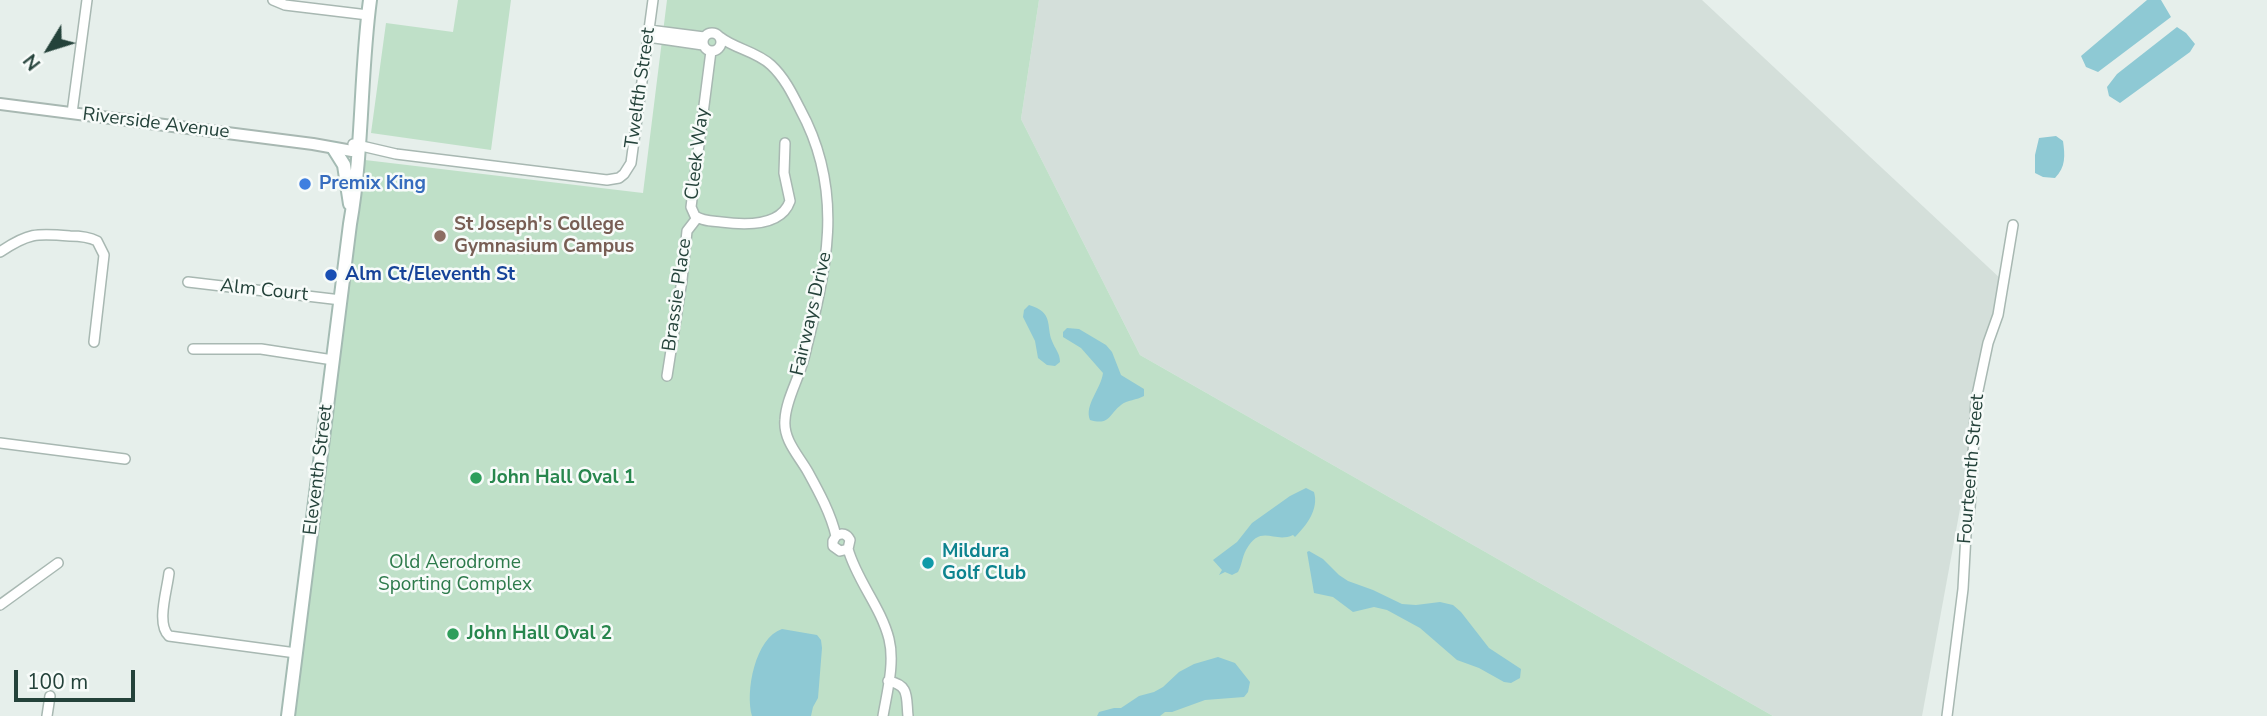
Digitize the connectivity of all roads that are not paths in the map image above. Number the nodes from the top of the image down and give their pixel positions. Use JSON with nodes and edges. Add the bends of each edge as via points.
{"nodes":[{"id":1,"x":87,"y":0,"type":"edge"},
{"id":2,"x":273,"y":0,"type":"edge"},
{"id":3,"x":370,"y":0,"type":"edge"},
{"id":4,"x":653,"y":0,"type":"edge"},
{"id":5,"x":368,"y":15,"type":"junction"},
{"id":6,"x":649,"y":34,"type":"junction"},
{"id":7,"x":720,"y":37,"type":"junction"},
{"id":8,"x":709,"y":45,"type":"junction"},
{"id":9,"x":732,"y":45,"type":"junction"},
{"id":10,"x":0,"y":104,"type":"edge"},
{"id":11,"x":72,"y":113,"type":"junction"},
{"id":12,"x":785,"y":143,"type":"dead end"},
{"id":13,"x":313,"y":144,"type":"junction"},
{"id":14,"x":356,"y":148,"type":"junction"},
{"id":15,"x":334,"y":149,"type":"junction"},
{"id":16,"x":624,"y":174,"type":"joint"},
{"id":17,"x":350,"y":204,"type":"junction"},
{"id":18,"x":697,"y":218,"type":"junction"},
{"id":19,"x":350,"y":224,"type":"junction"},
{"id":20,"x":2014,"y":225,"type":"dead end"},
{"id":21,"x":0,"y":252,"type":"edge"},
{"id":22,"x":188,"y":282,"type":"dead end"},
{"id":23,"x":341,"y":300,"type":"junction"},
{"id":24,"x":94,"y":342,"type":"dead end"},
{"id":25,"x":193,"y":349,"type":"dead end"},
{"id":26,"x":333,"y":360,"type":"junction"},
{"id":27,"x":667,"y":376,"type":"dead end"},
{"id":28,"x":0,"y":443,"type":"edge"},
{"id":29,"x":125,"y":459,"type":"dead end"},
{"id":30,"x":838,"y":535,"type":"junction"},
{"id":31,"x":845,"y":550,"type":"junction"},
{"id":32,"x":58,"y":563,"type":"dead end"},
{"id":33,"x":169,"y":573,"type":"dead end"},
{"id":34,"x":1,"y":602,"type":"edge"},
{"id":35,"x":296,"y":653,"type":"junction"},
{"id":36,"x":888,"y":681,"type":"junction"},
{"id":37,"x":50,"y":696,"type":"dead end"},
{"id":38,"x":47,"y":716,"type":"edge"},
{"id":39,"x":288,"y":716,"type":"edge"},
{"id":40,"x":883,"y":716,"type":"edge"},
{"id":41,"x":908,"y":716,"type":"edge"},
{"id":42,"x":1947,"y":716,"type":"edge"}],
"edges":[{"from":1,"to":11,"type":"street"},
{"from":2,"to":5,"type":"street"},
{"from":3,"to":5,"type":"main road","name":"Eleventh Street"},
{"from":4,"to":6,"type":"street","name":"Twelfth Street"},
{"from":5,"to":14,"type":"main road","name":"Eleventh Street"},
{"from":6,"to":8,"type":"street"},
{"from":6,"to":16,"type":"street","name":"Twelfth Street","via":[[631,163]]},
{"from":7,"to":8,"type":"street","name":"Cleek Way","via":[[721,43]]},
{"from":7,"to":8,"type":"street","via":[[712,33]]},
{"from":7,"to":9,"type":"street","name":"Fairways Drive"},
{"from":8,"to":9,"type":"street"},
{"from":8,"to":18,"type":"street","name":"Cleek Way","via":[[691,207]]},
{"from":9,"to":30,"type":"street","name":"Fairways Drive","via":[[757,55],[782,77],[810,130],[823,169],[829,217],[825,274],[785,420],[787,437]]},
{"from":10,"to":11,"type":"street","name":"Riverside Avenue"},
{"from":11,"to":13,"type":"street","name":"Riverside Avenue"},
{"from":12,"to":18,"type":"street","name":"Cleek Way","via":[[784,173],[790,201],[783,213],[748,225]]},
{"from":13,"to":14,"type":"street","name":"Riverside Avenue"},
{"from":13,"to":15,"type":"street","name":"Riverside Avenue"},
{"from":14,"to":15,"type":"street","name":"Riverside Avenue"},
{"from":14,"to":16,"type":"street","name":"Riverside Avenue","via":[[598,180]]},
{"from":14,"to":17,"type":"main road","name":"Eleventh Street"},
{"from":14,"to":19,"type":"main road","name":"Eleventh Street"},
{"from":15,"to":17,"type":"main road","via":[[344,165]]},
{"from":17,"to":19,"type":"main road","name":"Eleventh Street"},
{"from":18,"to":27,"type":"street","name":"Brassie Place","via":[[687,231]]},
{"from":19,"to":23,"type":"main road","name":"Eleventh Street"},
{"from":20,"to":42,"type":"street","name":"Fourteenth Street","via":[[1976,400],[1963,589]]},
{"from":21,"to":24,"type":"street","via":[[41,233],[97,241],[104,255]]},
{"from":22,"to":23,"type":"street","name":"Alm Court"},
{"from":23,"to":26,"type":"main road","name":"Eleventh Street"},
{"from":25,"to":26,"type":"street","via":[[261,349]]},
{"from":26,"to":35,"type":"main road","name":"Eleventh Street"},
{"from":28,"to":29,"type":"street"},
{"from":30,"to":31,"type":"street","via":[[850,540]]},
{"from":30,"to":31,"type":"street","via":[[833,547]]},
{"from":31,"to":36,"type":"street","via":[[890,640]]},
{"from":32,"to":34,"type":"street"},
{"from":33,"to":35,"type":"street","via":[[162,623],[169,636]]},
{"from":35,"to":39,"type":"main road","name":"Eleventh Street"},
{"from":36,"to":40,"type":"street"},
{"from":36,"to":41,"type":"street","via":[[904,688]]},
{"from":37,"to":38,"type":"street"}]}
